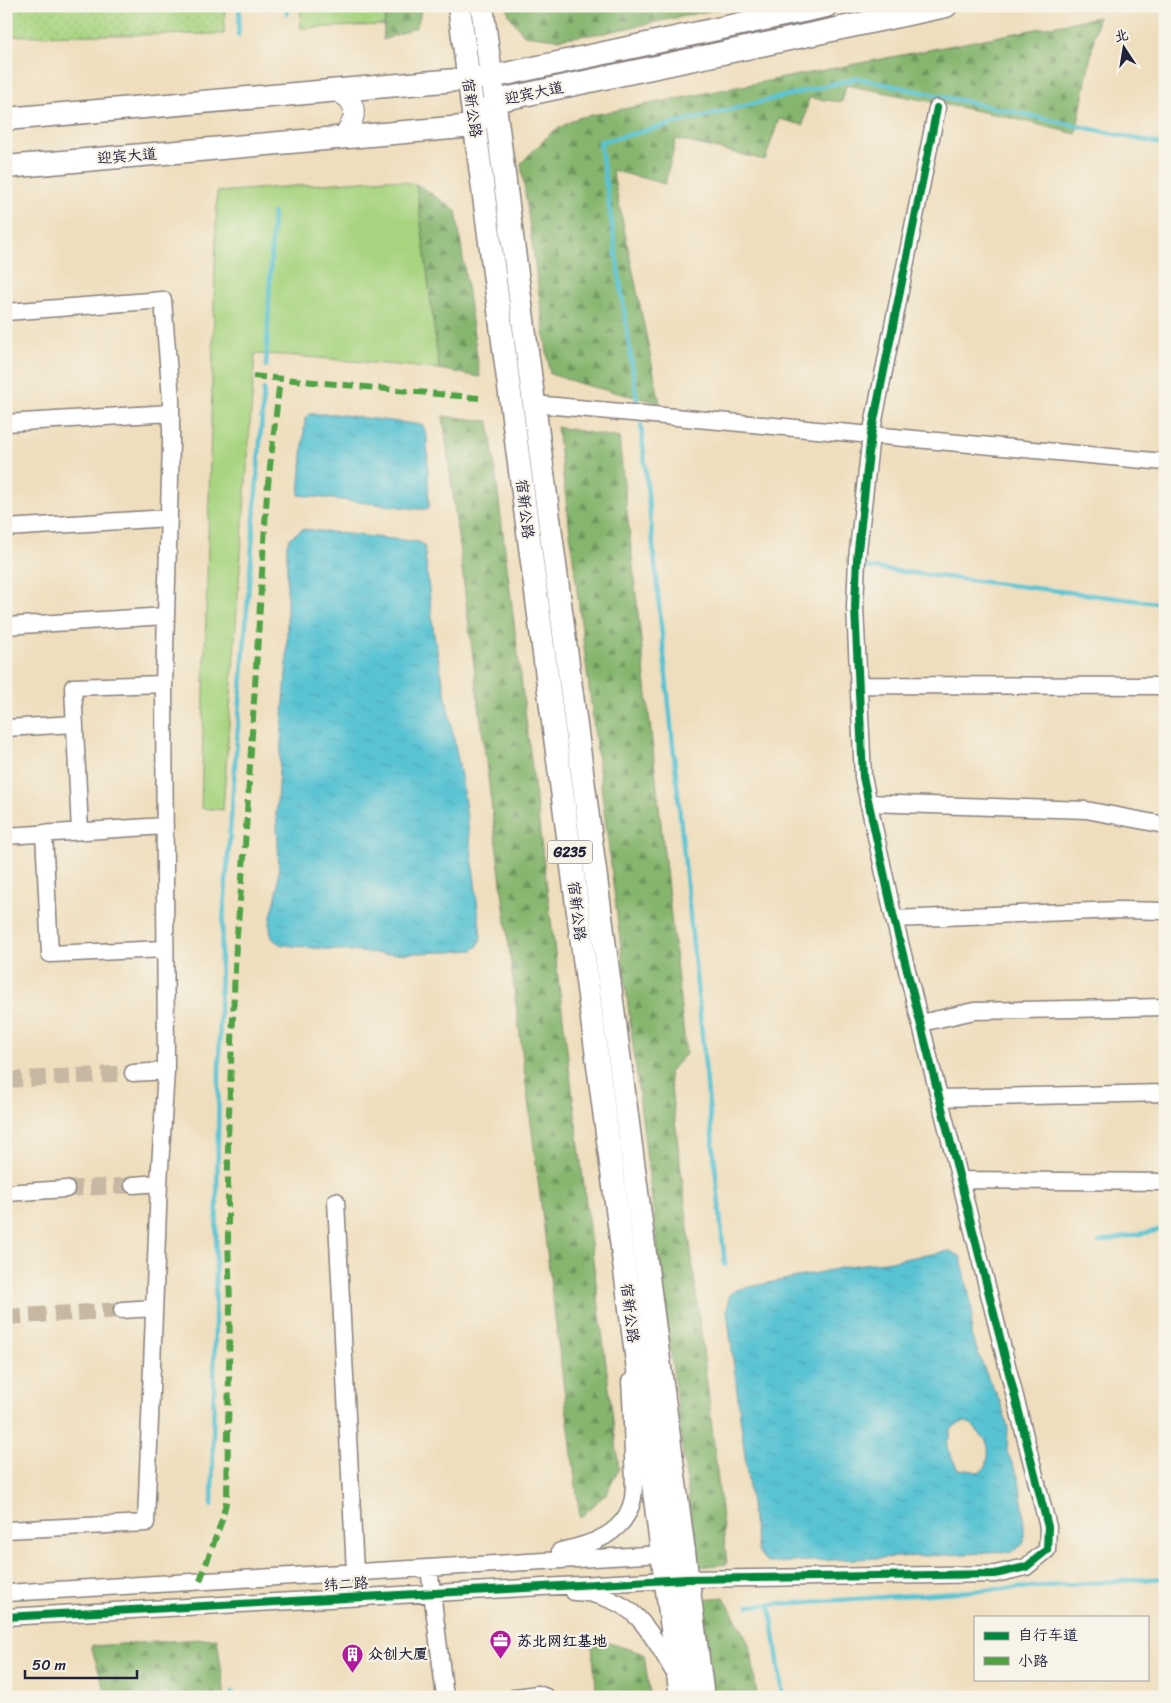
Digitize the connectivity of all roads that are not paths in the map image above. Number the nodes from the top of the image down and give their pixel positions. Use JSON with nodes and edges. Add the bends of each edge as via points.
{"nodes":[{"id":1,"x":459,"y":6,"type":"edge"},
{"id":2,"x":482,"y":6,"type":"edge"},
{"id":3,"x":826,"y":6,"type":"edge"},
{"id":4,"x":946,"y":6,"type":"edge"},
{"id":5,"x":491,"y":77,"type":"junction"},
{"id":6,"x":468,"y":80,"type":"junction"},
{"id":7,"x":337,"y":91,"type":"junction"},
{"id":8,"x":495,"y":101,"type":"junction"},
{"id":9,"x":937,"y":108,"type":"dead end"},
{"id":10,"x":6,"y":119,"type":"edge"},
{"id":11,"x":474,"y":126,"type":"junction"},
{"id":12,"x":344,"y":137,"type":"junction"},
{"id":13,"x":6,"y":167,"type":"edge"},
{"id":14,"x":6,"y":312,"type":"edge"},
{"id":15,"x":534,"y":404,"type":"junction"},
{"id":16,"x":171,"y":413,"type":"junction"},
{"id":17,"x":6,"y":423,"type":"edge"},
{"id":18,"x":870,"y":435,"type":"junction"},
{"id":19,"x":1165,"y":462,"type":"edge"},
{"id":20,"x":169,"y":518,"type":"junction"},
{"id":21,"x":6,"y":528,"type":"edge"},
{"id":22,"x":166,"y":616,"type":"junction"},
{"id":23,"x":6,"y":626,"type":"edge"},
{"id":24,"x":164,"y":684,"type":"junction"},
{"id":25,"x":859,"y":685,"type":"junction"},
{"id":26,"x":1165,"y":686,"type":"edge"},
{"id":27,"x":75,"y":724,"type":"junction"},
{"id":28,"x":6,"y":728,"type":"edge"},
{"id":29,"x":868,"y":803,"type":"junction"},
{"id":30,"x":1165,"y":825,"type":"edge"},
{"id":31,"x":165,"y":826,"type":"junction"},
{"id":32,"x":80,"y":831,"type":"junction"},
{"id":33,"x":44,"y":833,"type":"junction"},
{"id":34,"x":6,"y":836,"type":"edge"},
{"id":35,"x":1165,"y":911,"type":"edge"},
{"id":36,"x":894,"y":919,"type":"junction"},
{"id":37,"x":165,"y":949,"type":"junction"},
{"id":38,"x":1165,"y":1007,"type":"edge"},
{"id":39,"x":921,"y":1023,"type":"junction"},
{"id":40,"x":166,"y":1072,"type":"junction"},
{"id":41,"x":133,"y":1073,"type":"tunnel mouth"},
{"id":42,"x":1165,"y":1093,"type":"edge"},
{"id":43,"x":940,"y":1098,"type":"junction"},
{"id":44,"x":960,"y":1180,"type":"junction"},
{"id":45,"x":1165,"y":1182,"type":"edge"},
{"id":46,"x":159,"y":1183,"type":"junction"},
{"id":47,"x":134,"y":1185,"type":"tunnel mouth"},
{"id":48,"x":66,"y":1189,"type":"tunnel mouth"},
{"id":49,"x":6,"y":1193,"type":"edge"},
{"id":50,"x":336,"y":1201,"type":"dead end"},
{"id":51,"x":623,"y":1255,"type":"junction"},
{"id":52,"x":154,"y":1308,"type":"junction"},
{"id":53,"x":122,"y":1310,"type":"tunnel mouth"},
{"id":54,"x":6,"y":1530,"type":"edge"},
{"id":55,"x":662,"y":1554,"type":"junction"},
{"id":56,"x":502,"y":1563,"type":"junction"},
{"id":57,"x":429,"y":1568,"type":"junction"},
{"id":58,"x":356,"y":1572,"type":"junction"},
{"id":59,"x":676,"y":1579,"type":"junction"},
{"id":60,"x":471,"y":1590,"type":"junction"},
{"id":61,"x":6,"y":1593,"type":"edge"},
{"id":62,"x":432,"y":1593,"type":"junction"},
{"id":63,"x":6,"y":1617,"type":"edge"},
{"id":64,"x":680,"y":1689,"type":"edge"},
{"id":65,"x":445,"y":1697,"type":"edge"},
{"id":66,"x":516,"y":1697,"type":"edge"},
{"id":67,"x":546,"y":1697,"type":"edge"},
{"id":68,"x":703,"y":1697,"type":"edge"}],
"edges":[{"from":1,"to":6,"type":"highway","name":"宿新公路","number":"G235"},
{"from":2,"to":5,"type":"highway","name":"宿新公路","number":"G235"},
{"from":3,"to":5,"type":"highway","name":"迎宾大道"},
{"from":4,"to":8,"type":"highway","name":"迎宾大道"},
{"from":5,"to":6,"type":"highway","name":"迎宾大道"},
{"from":5,"to":8,"type":"highway","name":"宿新公路","number":"G235"},
{"from":6,"to":7,"type":"highway","name":"迎宾大道"},
{"from":6,"to":11,"type":"highway","name":"宿新公路","number":"G235"},
{"from":7,"to":10,"type":"highway","name":"迎宾大道"},
{"from":7,"to":12,"type":"main road","via":[[352,104],[354,114]]},
{"from":8,"to":11,"type":"highway","name":"迎宾大道"},
{"from":8,"to":15,"type":"highway","name":"宿新公路","number":"G235"},
{"from":9,"to":18,"type":"street","name":"纬二路"},
{"from":11,"to":12,"type":"highway","name":"迎宾大道"},
{"from":11,"to":51,"type":"highway","name":"宿新公路","number":"G235"},
{"from":12,"to":13,"type":"highway","name":"迎宾大道"},
{"from":14,"to":16,"type":"street","via":[[163,300]]},
{"from":15,"to":18,"type":"street"},
{"from":15,"to":59,"type":"highway","name":"宿新公路","number":"G235"},
{"from":16,"to":17,"type":"street"},
{"from":16,"to":20,"type":"street"},
{"from":18,"to":19,"type":"street"},
{"from":18,"to":25,"type":"street","name":"纬二路","via":[[856,560]]},
{"from":20,"to":21,"type":"street"},
{"from":20,"to":22,"type":"street"},
{"from":22,"to":23,"type":"street"},
{"from":22,"to":24,"type":"street"},
{"from":24,"to":27,"type":"street","via":[[73,687]]},
{"from":24,"to":31,"type":"street"},
{"from":25,"to":26,"type":"street"},
{"from":25,"to":29,"type":"street","name":"纬二路","via":[[863,778]]},
{"from":27,"to":28,"type":"street"},
{"from":27,"to":32,"type":"street"},
{"from":29,"to":30,"type":"street","via":[[1086,810]]},
{"from":29,"to":36,"type":"street","name":"纬二路"},
{"from":31,"to":32,"type":"street"},
{"from":31,"to":37,"type":"street"},
{"from":32,"to":33,"type":"street"},
{"from":33,"to":34,"type":"street"},
{"from":33,"to":37,"type":"street","via":[[50,954]]},
{"from":35,"to":36,"type":"street"},
{"from":36,"to":39,"type":"street","name":"纬二路"},
{"from":37,"to":40,"type":"street"},
{"from":38,"to":39,"type":"street","via":[[974,1012]]},
{"from":39,"to":43,"type":"street","name":"纬二路"},
{"from":40,"to":41,"type":"street"},
{"from":40,"to":46,"type":"street"},
{"from":42,"to":43,"type":"street"},
{"from":43,"to":44,"type":"street","name":"纬二路"},
{"from":44,"to":45,"type":"street"},
{"from":44,"to":59,"type":"street","name":"纬二路","via":[[1048,1527],[1047,1550],[1026,1567],[995,1574]]},
{"from":46,"to":47,"type":"street"},
{"from":46,"to":52,"type":"street"},
{"from":48,"to":49,"type":"street"},
{"from":50,"to":58,"type":"street"},
{"from":51,"to":55,"type":"highway","name":"宿新公路","number":"G235"},
{"from":51,"to":56,"type":"street","via":[[633,1467],[633,1497],[629,1512],[618,1526],[585,1546]]},
{"from":52,"to":53,"type":"street"},
{"from":52,"to":54,"type":"street","via":[[146,1523]]},
{"from":55,"to":56,"type":"street","name":"纬二路"},
{"from":55,"to":59,"type":"highway","name":"宿新公路","number":"G235"},
{"from":56,"to":57,"type":"street","name":"纬二路"},
{"from":57,"to":58,"type":"street","name":"纬二路"},
{"from":57,"to":62,"type":"street"},
{"from":58,"to":61,"type":"street","name":"纬二路"},
{"from":59,"to":60,"type":"street","name":"纬二路"},
{"from":59,"to":64,"type":"highway","name":"宿新公路","number":"G235"},
{"from":59,"to":68,"type":"highway","name":"宿新公路","number":"G235"},
{"from":60,"to":62,"type":"street","name":"纬二路"},
{"from":60,"to":64,"type":"street","via":[[581,1592],[604,1598],[637,1617],[657,1644]]},
{"from":62,"to":63,"type":"street","name":"纬二路"},
{"from":62,"to":65,"type":"street"},
{"from":66,"to":67,"type":"street","via":[[538,1694]]}]}
